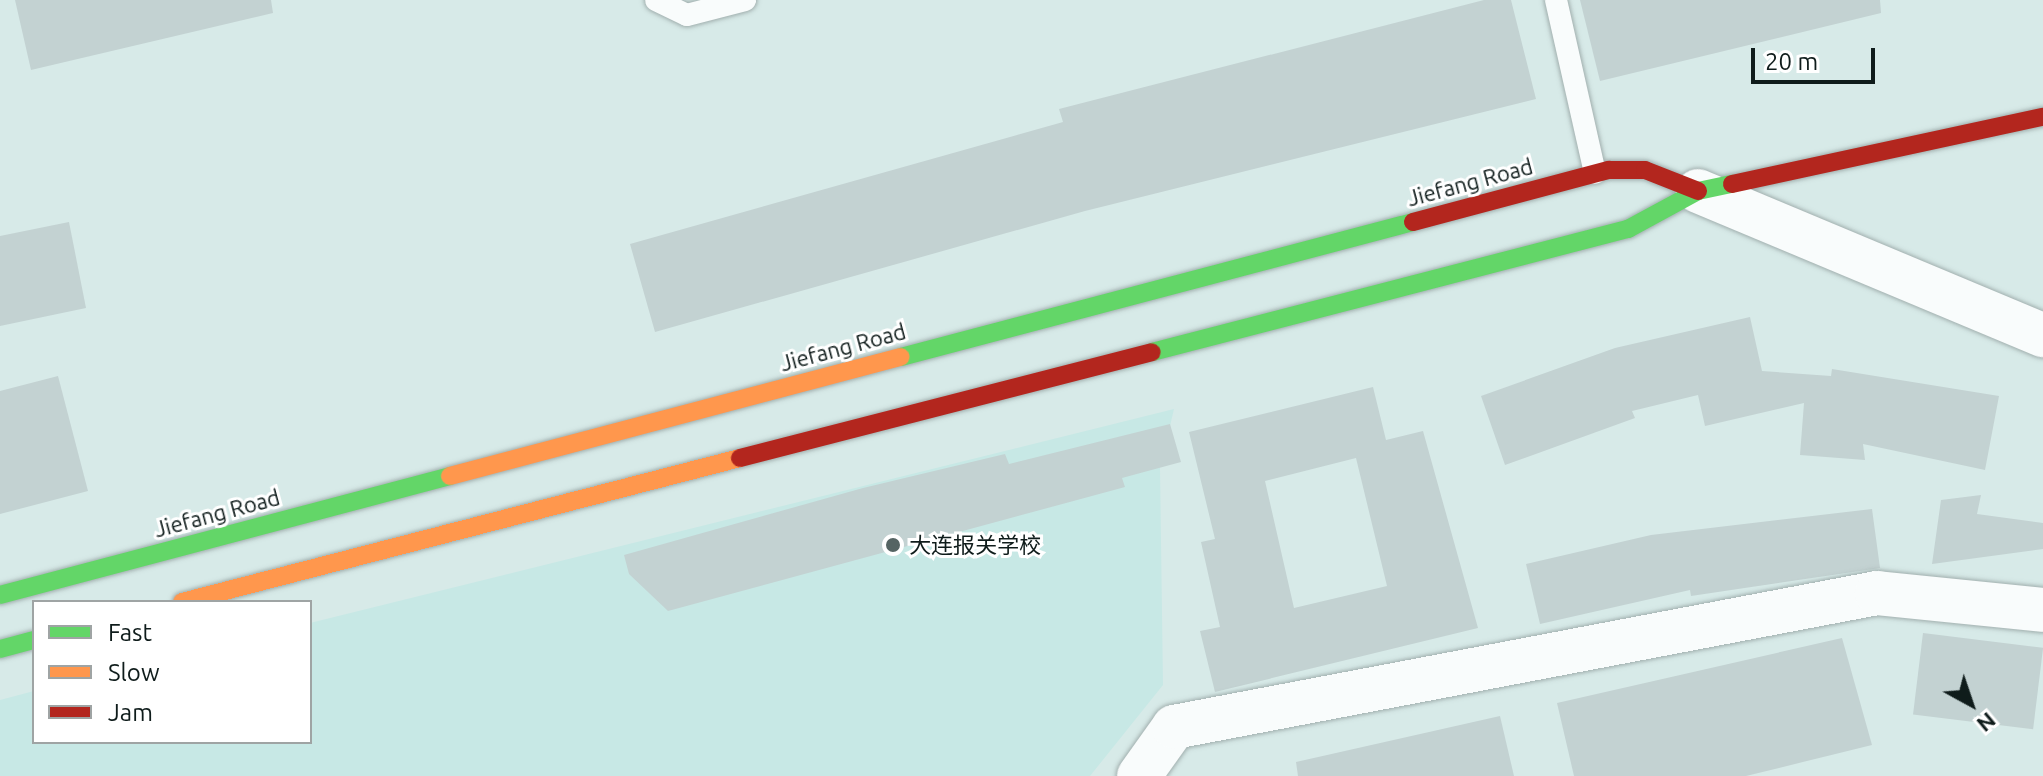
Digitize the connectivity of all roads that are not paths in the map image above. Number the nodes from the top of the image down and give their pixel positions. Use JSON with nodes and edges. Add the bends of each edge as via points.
{"nodes":[{"id":1,"x":656,"y":0,"type":"edge"},
{"id":2,"x":745,"y":0,"type":"edge"},
{"id":3,"x":1556,"y":0,"type":"edge"},
{"id":4,"x":2043,"y":117,"type":"edge"},
{"id":5,"x":1595,"y":173,"type":"junction"},
{"id":6,"x":1698,"y":191,"type":"junction"},
{"id":7,"x":2043,"y":335,"type":"edge"},
{"id":8,"x":0,"y":595,"type":"edge"},
{"id":9,"x":190,"y":600,"type":"edge"},
{"id":10,"x":2043,"y":610,"type":"edge"},
{"id":11,"x":32,"y":641,"type":"edge"},
{"id":12,"x":0,"y":649,"type":"edge"},
{"id":13,"x":1139,"y":776,"type":"edge"}],
"edges":[{"from":1,"to":2,"type":"lane","via":[[687,15]]},
{"from":3,"to":5,"type":"lane"},
{"from":4,"to":6,"type":"main road"},
{"from":5,"to":6,"type":"main road","name":"Jiefang Road","via":[[1645,170]]},
{"from":5,"to":8,"type":"main road","name":"Jiefang Road"},
{"from":6,"to":7,"type":"street"},
{"from":6,"to":9,"type":"main road","via":[[1628,229]]},
{"from":10,"to":13,"type":"street","via":[[1877,593],[1174,727]]},
{"from":11,"to":12,"type":"main road"}]}
